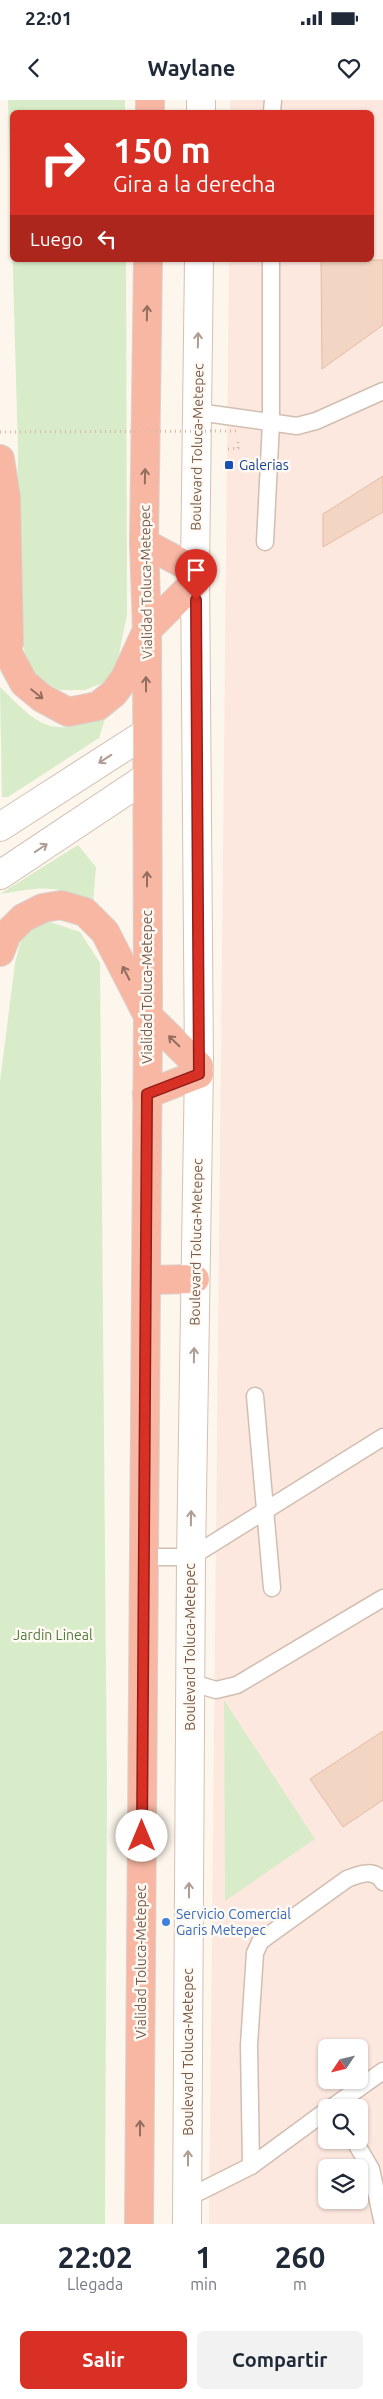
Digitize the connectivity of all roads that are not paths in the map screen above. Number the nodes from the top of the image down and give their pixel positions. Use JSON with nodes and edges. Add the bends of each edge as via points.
{"nodes":[{"id":1,"x":148,"y":262,"type":"edge"},
{"id":2,"x":199,"y":262,"type":"edge"},
{"id":3,"x":271,"y":262,"type":"edge"},
{"id":4,"x":383,"y":391,"type":"edge"},
{"id":5,"x":198,"y":412,"type":"junction"},
{"id":6,"x":271,"y":424,"type":"junction"},
{"id":7,"x":0,"y":459,"type":"edge"},
{"id":8,"x":265,"y":542,"type":"dead end"},
{"id":9,"x":144,"y":543,"type":"junction"},
{"id":10,"x":196,"y":576,"type":"junction"},
{"id":11,"x":0,"y":624,"type":"edge"},
{"id":12,"x":147,"y":630,"type":"junction"},
{"id":13,"x":9,"y":655,"type":"junction"},
{"id":14,"x":146,"y":733,"type":"junction"},
{"id":15,"x":147,"y":777,"type":"junction"},
{"id":16,"x":0,"y":827,"type":"edge"},
{"id":17,"x":0,"y":875,"type":"edge"},
{"id":18,"x":0,"y":952,"type":"edge"},
{"id":19,"x":148,"y":1016,"type":"junction"},
{"id":20,"x":199,"y":1070,"type":"junction"},
{"id":21,"x":147,"y":1094,"type":"junction"},
{"id":22,"x":195,"y":1279,"type":"junction"},
{"id":23,"x":146,"y":1280,"type":"junction"},
{"id":24,"x":256,"y":1396,"type":"dead end"},
{"id":25,"x":383,"y":1438,"type":"edge"},
{"id":26,"x":265,"y":1511,"type":"junction"},
{"id":27,"x":143,"y":1557,"type":"junction"},
{"id":28,"x":190,"y":1557,"type":"junction"},
{"id":29,"x":272,"y":1588,"type":"dead end"},
{"id":30,"x":383,"y":1598,"type":"edge"},
{"id":31,"x":190,"y":1682,"type":"junction"},
{"id":32,"x":383,"y":1882,"type":"edge"},
{"id":33,"x":383,"y":2072,"type":"edge"},
{"id":34,"x":345,"y":2099,"type":"edge"},
{"id":35,"x":318,"y":2118,"type":"edge"},
{"id":36,"x":359,"y":2149,"type":"edge"},
{"id":37,"x":251,"y":2166,"type":"junction"},
{"id":38,"x":187,"y":2211,"type":"edge"},
{"id":39,"x":139,"y":2224,"type":"edge"},
{"id":40,"x":383,"y":2224,"type":"edge"}],
"edges":[{"from":9,"to":1,"type":"highway","name":"Vialidad Toluca-Metepec","one_way":true},
{"from":5,"to":2,"type":"main road","name":"Boulevard Toluca-Metepec","one_way":true},
{"from":3,"to":6,"type":"lane"},
{"from":4,"to":6,"type":"lane","via":[[316,422],[296,426]]},
{"from":5,"to":6,"type":"lane"},
{"from":5,"to":10,"type":"main road","name":"Boulevard Toluca-Metepec"},
{"from":6,"to":8,"type":"lane"},
{"from":7,"to":13,"type":"highway","via":[[6,498]]},
{"from":9,"to":10,"type":"highway"},
{"from":9,"to":12,"type":"highway","name":"Vialidad Toluca-Metepec"},
{"from":10,"to":12,"type":"highway"},
{"from":10,"to":20,"type":"main road","name":"Boulevard Toluca-Metepec"},
{"from":11,"to":13,"type":"highway"},
{"from":13,"to":12,"type":"highway","one_way":true,"via":[[24,683],[42,698],[68,712],[98,706],[114,693],[125,678]]},
{"from":14,"to":12,"type":"highway","name":"Vialidad Toluca-Metepec","one_way":true},
{"from":14,"to":15,"type":"highway","name":"Vialidad Toluca-Metepec"},
{"from":14,"to":16,"type":"main road","one_way":true},
{"from":17,"to":15,"type":"main road","one_way":true},
{"from":19,"to":15,"type":"highway","name":"Vialidad Toluca-Metepec","one_way":true},
{"from":19,"to":18,"type":"highway","one_way":true,"via":[[105,932],[85,912],[61,905],[43,908],[23,918],[7,934]]},
{"from":20,"to":19,"type":"highway","one_way":true},
{"from":19,"to":21,"type":"highway","name":"Vialidad Toluca-Metepec"},
{"from":20,"to":21,"type":"highway"},
{"from":20,"to":22,"type":"main road","name":"Boulevard Toluca-Metepec"},
{"from":21,"to":23,"type":"highway","name":"Vialidad Toluca-Metepec"},
{"from":22,"to":23,"type":"highway"},
{"from":28,"to":22,"type":"main road","name":"Boulevard Toluca-Metepec","one_way":true},
{"from":23,"to":27,"type":"highway","name":"Vialidad Toluca-Metepec"},
{"from":24,"to":26,"type":"lane"},
{"from":25,"to":26,"type":"lane"},
{"from":26,"to":28,"type":"lane"},
{"from":26,"to":29,"type":"lane"},
{"from":27,"to":28,"type":"lane"},
{"from":39,"to":27,"type":"highway","name":"Vialidad Toluca-Metepec","one_way":true},
{"from":28,"to":31,"type":"main road","name":"Boulevard Toluca-Metepec"},
{"from":30,"to":31,"type":"lane","via":[[237,1685],[216,1690]]},
{"from":38,"to":31,"type":"main road","name":"Boulevard Toluca-Metepec","one_way":true},
{"from":32,"to":37,"type":"lane","via":[[370,1873],[346,1879],[260,1942],[255,1953],[249,2045]]},
{"from":33,"to":34,"type":"lane"},
{"from":35,"to":37,"type":"lane"},
{"from":36,"to":40,"type":"lane","via":[[371,2169]]},
{"from":37,"to":38,"type":"lane"}]}
